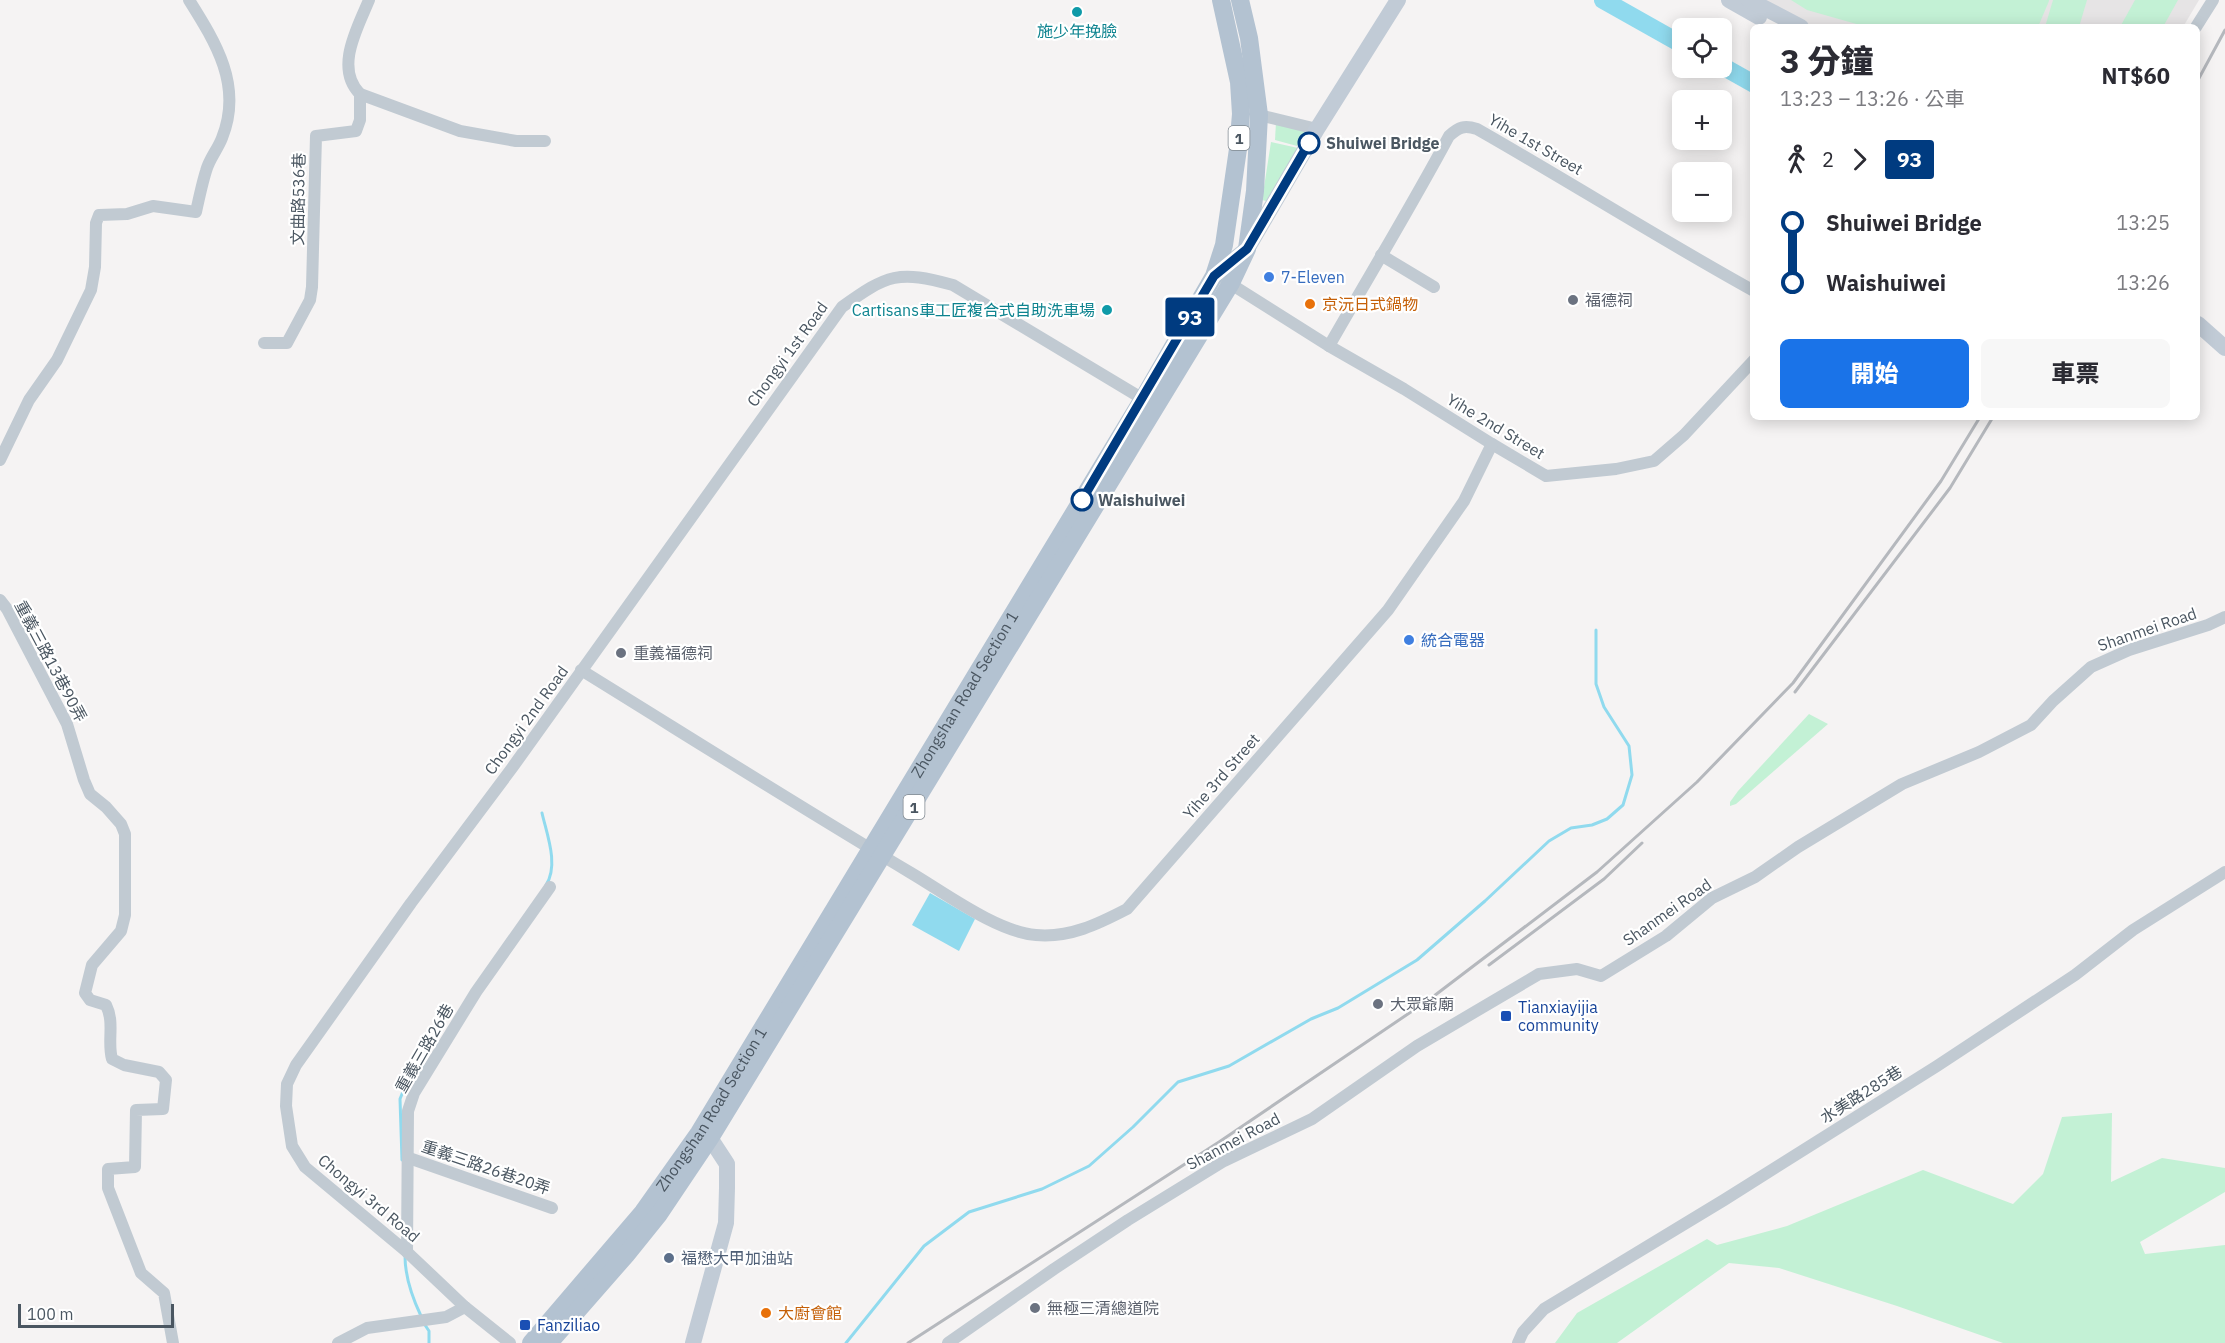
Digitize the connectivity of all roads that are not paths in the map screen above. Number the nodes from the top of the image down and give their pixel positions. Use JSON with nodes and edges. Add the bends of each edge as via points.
{"nodes":[{"id":1,"x":189,"y":0,"type":"edge"},
{"id":2,"x":369,"y":0,"type":"edge"},
{"id":3,"x":1221,"y":0,"type":"edge"},
{"id":4,"x":1240,"y":0,"type":"edge"},
{"id":5,"x":1398,"y":0,"type":"edge"},
{"id":6,"x":1729,"y":0,"type":"edge"},
{"id":7,"x":1749,"y":0,"type":"edge"},
{"id":8,"x":2214,"y":0,"type":"edge"},
{"id":9,"x":1773,"y":24,"type":"edge"},
{"id":10,"x":1795,"y":24,"type":"edge"},
{"id":11,"x":2198,"y":24,"type":"edge"},
{"id":12,"x":360,"y":94,"type":"junction"},
{"id":13,"x":1259,"y":115,"type":"junction"},
{"id":14,"x":1317,"y":129,"type":"junction"},
{"id":15,"x":545,"y":141,"type":"dead end"},
{"id":16,"x":1247,"y":249,"type":"junction"},
{"id":17,"x":1381,"y":255,"type":"junction"},
{"id":18,"x":1214,"y":276,"type":"junction"},
{"id":19,"x":1231,"y":283,"type":"junction"},
{"id":20,"x":1434,"y":287,"type":"dead end"},
{"id":21,"x":1750,"y":289,"type":"edge"},
{"id":22,"x":2200,"y":326,"type":"edge"},
{"id":23,"x":264,"y":343,"type":"dead end"},
{"id":24,"x":1329,"y":346,"type":"junction"},
{"id":25,"x":2225,"y":348,"type":"edge"},
{"id":26,"x":1750,"y":364,"type":"edge"},
{"id":27,"x":1143,"y":399,"type":"junction"},
{"id":28,"x":1492,"y":444,"type":"junction"},
{"id":29,"x":0,"y":460,"type":"edge"},
{"id":30,"x":0,"y":600,"type":"edge"},
{"id":31,"x":2225,"y":617,"type":"edge"},
{"id":32,"x":581,"y":670,"type":"junction"},
{"id":33,"x":877,"y":852,"type":"junction"},
{"id":34,"x":2225,"y":872,"type":"edge"},
{"id":35,"x":550,"y":887,"type":"dead end"},
{"id":36,"x":309,"y":1045,"type":"joint"},
{"id":37,"x":704,"y":1135,"type":"junction"},
{"id":38,"x":409,"y":1158,"type":"junction"},
{"id":39,"x":552,"y":1208,"type":"dead end"},
{"id":40,"x":407,"y":1252,"type":"junction"},
{"id":41,"x":465,"y":1307,"type":"junction"},
{"id":42,"x":173,"y":1343,"type":"edge"},
{"id":43,"x":338,"y":1343,"type":"edge"},
{"id":44,"x":510,"y":1343,"type":"edge"},
{"id":45,"x":531,"y":1343,"type":"edge"},
{"id":46,"x":549,"y":1343,"type":"edge"},
{"id":47,"x":693,"y":1343,"type":"edge"},
{"id":48,"x":948,"y":1343,"type":"edge"},
{"id":49,"x":1518,"y":1343,"type":"edge"}],
"edges":[{"from":1,"to":29,"type":"street","via":[[225,64],[230,106],[223,137],[206,169],[196,212],[153,206],[127,214],[99,215],[91,290],[57,360],[29,400]]},
{"from":2,"to":12,"type":"street","name":"文曲路536巷","via":[[347,64],[354,88]]},
{"from":3,"to":18,"type":"main road","number":"1","via":[[1239,82],[1241,114],[1224,244]]},
{"from":4,"to":13,"type":"main road","number":"1"},
{"from":5,"to":14,"type":"street","name":"Zhongshan Road Section 1"},
{"from":6,"to":9,"type":"street"},
{"from":7,"to":10,"type":"street"},
{"from":8,"to":11,"type":"street"},
{"from":12,"to":15,"type":"street","via":[[460,131],[516,141]]},
{"from":12,"to":23,"type":"street","name":"文曲路536巷","via":[[356,131],[316,136],[310,300],[287,343]]},
{"from":13,"to":14,"type":"street"},
{"from":13,"to":16,"type":"main road","number":"1"},
{"from":14,"to":16,"type":"street","name":"Zhongshan Road Section 1"},
{"from":16,"to":18,"type":"street","name":"Zhongshan Road Section 1"},
{"from":16,"to":19,"type":"main road","name":"Zhongshan Road Section 1","number":"1"},
{"from":17,"to":20,"type":"street"},
{"from":17,"to":21,"type":"street","name":"Yihe 1st Street","via":[[1449,136],[1467,126]]},
{"from":17,"to":24,"type":"street","name":"Yihe 1st Street"},
{"from":18,"to":19,"type":"street","name":"Yihe 2nd Street"},
{"from":18,"to":27,"type":"main road","name":"Zhongshan Road Section 1","number":"1"},
{"from":19,"to":24,"type":"street","name":"Yihe 2nd Street"},
{"from":19,"to":33,"type":"main road","name":"Zhongshan Road Section 1","number":"1"},
{"from":22,"to":25,"type":"street"},
{"from":24,"to":28,"type":"street","name":"Yihe 2nd Street"},
{"from":26,"to":28,"type":"street","name":"Yihe 2nd Street","via":[[1654,461],[1546,476]]},
{"from":27,"to":32,"type":"street","name":"Chongyi 1st Road","via":[[953,285],[922,277],[894,276],[867,288],[842,306]]},
{"from":27,"to":33,"type":"main road","name":"Zhongshan Road Section 1","number":"1"},
{"from":28,"to":33,"type":"street","name":"Yihe 3rd Street","via":[[1464,501],[1388,610],[1127,909],[1067,934],[1037,935],[1006,929]]},
{"from":30,"to":42,"type":"street","name":"重義三路13巷90弄","via":[[68,724],[90,794],[122,824],[125,834],[125,915],[121,931],[92,965],[85,993],[90,1000],[106,1005],[111,1016],[112,1059],[159,1072],[166,1080],[163,1109],[136,1110],[135,1167],[108,1170],[108,1188],[141,1273],[164,1293]]},
{"from":31,"to":48,"type":"street","name":"Shanmei Road","via":[[2091,667],[2031,725],[1902,784],[1755,877],[1712,898],[1666,936],[1601,976],[1577,969],[1539,974],[1417,1046],[1312,1119],[1224,1161],[1054,1269]]},
{"from":32,"to":33,"type":"street","name":"Chongyi 2nd Road"},
{"from":32,"to":36,"type":"street","name":"Chongyi 2nd Road"},
{"from":33,"to":37,"type":"main road","name":"Zhongshan Road Section 1","number":"1"},
{"from":34,"to":49,"type":"street","name":"水美路285巷","via":[[2133,930],[2075,975],[1937,1066],[1544,1309]]},
{"from":35,"to":38,"type":"street","name":"重義三路26巷","via":[[476,992],[414,1093],[408,1111]]},
{"from":36,"to":40,"type":"street","name":"Chongyi 3rd Road","via":[[287,1084],[292,1146],[305,1167]]},
{"from":37,"to":45,"type":"main road","name":"Zhongshan Road Section 1","number":"1"},
{"from":37,"to":46,"type":"main road","name":"Zhongshan Road Section 1","number":"1","via":[[652,1222]]},
{"from":37,"to":47,"type":"street","via":[[727,1164],[726,1223]]},
{"from":38,"to":39,"type":"street","name":"重義三路26巷20弄"},
{"from":38,"to":40,"type":"street","name":"重義三路26巷"},
{"from":40,"to":41,"type":"street","name":"Chongyi 3rd Road"},
{"from":41,"to":43,"type":"street","via":[[446,1317],[367,1328]]},
{"from":41,"to":44,"type":"street","name":"Chongyi 3rd Road"}]}
